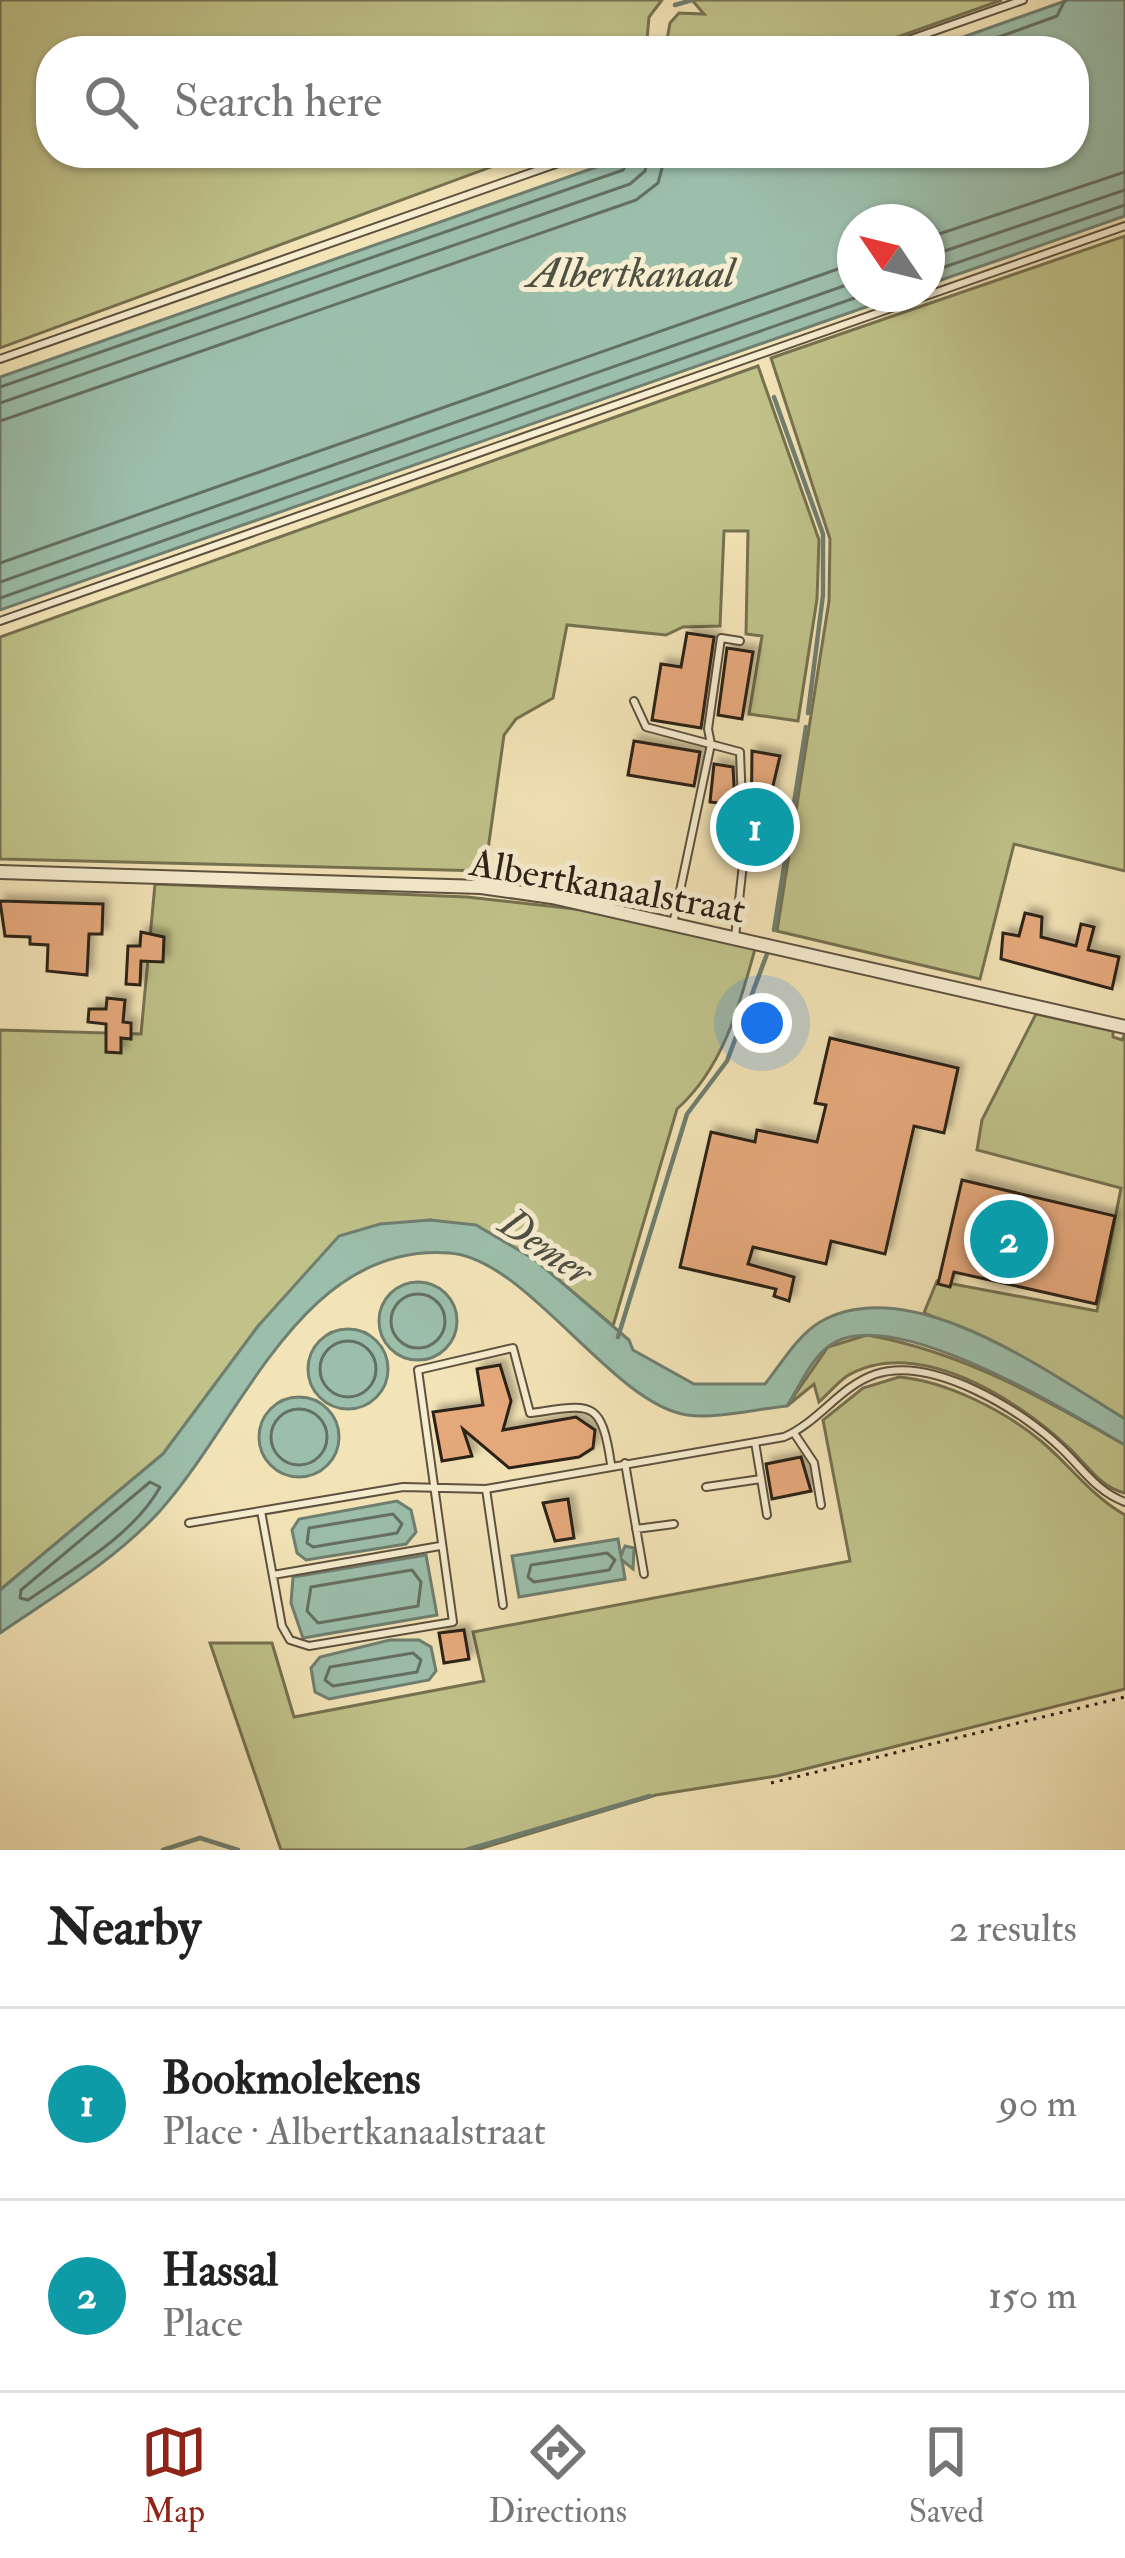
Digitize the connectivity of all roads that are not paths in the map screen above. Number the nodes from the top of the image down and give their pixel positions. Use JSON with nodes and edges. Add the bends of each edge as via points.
{"nodes":[{"id":1,"x":1023,"y":0,"type":"edge"},
{"id":2,"x":921,"y":36,"type":"edge"},
{"id":3,"x":544,"y":168,"type":"edge"},
{"id":4,"x":1125,"y":226,"type":"edge"},
{"id":5,"x":0,"y":359,"type":"edge"},
{"id":6,"x":0,"y":621,"type":"edge"},
{"id":7,"x":740,"y":640,"type":"dead end"},
{"id":8,"x":634,"y":701,"type":"dead end"},
{"id":9,"x":711,"y":744,"type":"junction"},
{"id":10,"x":0,"y":872,"type":"edge"},
{"id":11,"x":673,"y":924,"type":"junction"},
{"id":12,"x":735,"y":937,"type":"junction"},
{"id":13,"x":1125,"y":1027,"type":"edge"},
{"id":14,"x":794,"y":1433,"type":"junction"},
{"id":15,"x":755,"y":1442,"type":"junction"},
{"id":16,"x":625,"y":1463,"type":"junction"},
{"id":17,"x":611,"y":1465,"type":"junction"},
{"id":18,"x":761,"y":1479,"type":"junction"},
{"id":19,"x":706,"y":1486,"type":"dead end"},
{"id":20,"x":437,"y":1489,"type":"junction"},
{"id":21,"x":486,"y":1489,"type":"junction"},
{"id":22,"x":1125,"y":1502,"type":"edge"},
{"id":23,"x":821,"y":1505,"type":"dead end"},
{"id":24,"x":261,"y":1511,"type":"junction"},
{"id":25,"x":767,"y":1515,"type":"dead end"},
{"id":26,"x":189,"y":1523,"type":"dead end"},
{"id":27,"x":674,"y":1524,"type":"dead end"},
{"id":28,"x":636,"y":1529,"type":"junction"},
{"id":29,"x":440,"y":1546,"type":"junction"},
{"id":30,"x":644,"y":1574,"type":"dead end"},
{"id":31,"x":273,"y":1575,"type":"junction"},
{"id":32,"x":503,"y":1606,"type":"dead end"}],
"edges":[{"from":1,"to":2,"type":"lane"},
{"from":3,"to":5,"type":"lane"},
{"from":4,"to":6,"type":"lane"},
{"from":7,"to":9,"type":"lane","via":[[721,638]]},
{"from":8,"to":9,"type":"lane","via":[[646,727]]},
{"from":9,"to":11,"type":"lane"},
{"from":9,"to":12,"type":"lane","via":[[740,752],[744,855]]},
{"from":10,"to":11,"type":"street","name":"Albertkanaalstraat","via":[[481,887]]},
{"from":11,"to":12,"type":"street","name":"Albertkanaalstraat"},
{"from":12,"to":13,"type":"street","name":"Albertkanaalstraat"},
{"from":14,"to":15,"type":"lane"},
{"from":14,"to":22,"type":"lane","via":[[870,1376],[924,1373],[1034,1426],[1108,1496]]},
{"from":14,"to":23,"type":"lane","via":[[814,1463]]},
{"from":15,"to":16,"type":"lane"},
{"from":15,"to":18,"type":"lane"},
{"from":16,"to":17,"type":"lane"},
{"from":16,"to":28,"type":"lane"},
{"from":17,"to":20,"type":"lane","via":[[596,1410],[530,1413],[513,1348],[418,1370]]},
{"from":17,"to":21,"type":"lane"},
{"from":18,"to":19,"type":"lane"},
{"from":18,"to":25,"type":"lane"},
{"from":20,"to":21,"type":"lane"},
{"from":20,"to":24,"type":"lane","via":[[404,1487]]},
{"from":20,"to":29,"type":"lane"},
{"from":21,"to":32,"type":"lane"},
{"from":24,"to":26,"type":"lane"},
{"from":24,"to":31,"type":"lane"},
{"from":27,"to":28,"type":"lane"},
{"from":28,"to":30,"type":"lane"},
{"from":29,"to":31,"type":"lane"},
{"from":29,"to":31,"type":"lane","via":[[453,1622],[309,1646],[290,1640],[282,1626]]}]}
